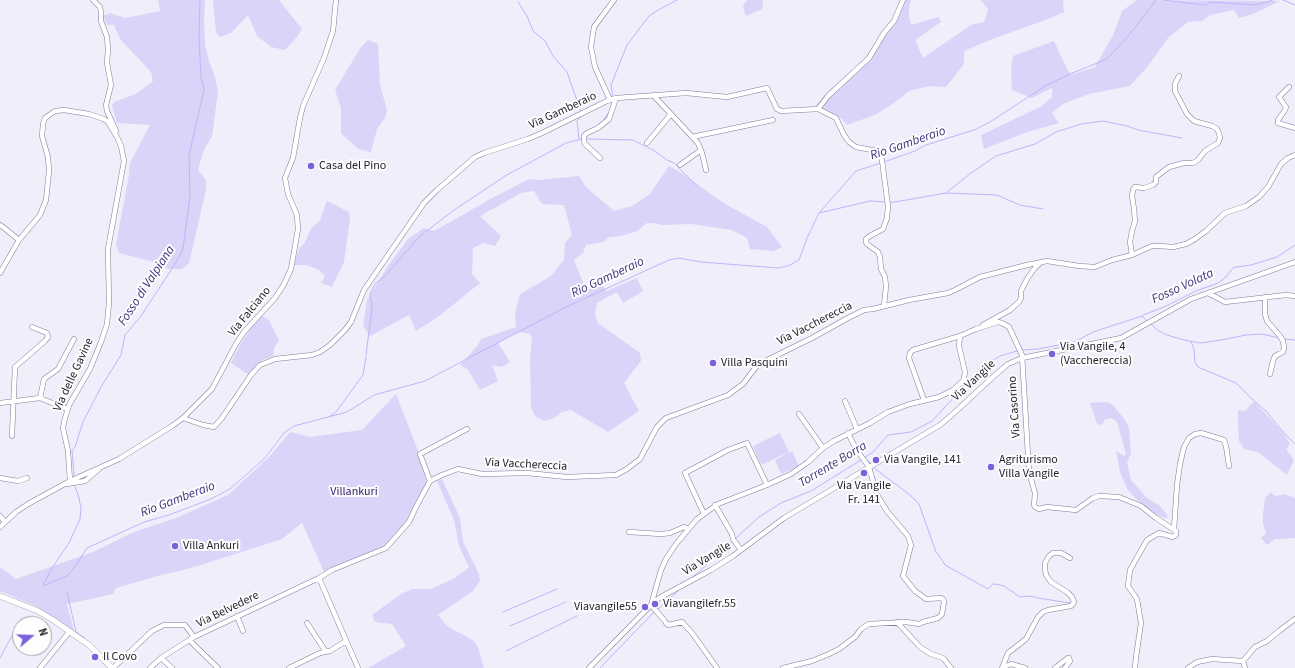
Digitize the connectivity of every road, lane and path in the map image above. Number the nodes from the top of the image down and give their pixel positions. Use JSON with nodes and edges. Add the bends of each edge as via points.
{"nodes":[{"id":1,"x":93,"y":0,"type":"edge"},
{"id":2,"x":336,"y":0,"type":"edge"},
{"id":3,"x":614,"y":0,"type":"edge"},
{"id":4,"x":903,"y":0,"type":"edge"},
{"id":5,"x":1179,"y":76,"type":"dead end"},
{"id":6,"x":1289,"y":87,"type":"dead end"},
{"id":7,"x":654,"y":96,"type":"junction"},
{"id":8,"x":616,"y":98,"type":"junction"},
{"id":9,"x":610,"y":100,"type":"junction"},
{"id":10,"x":818,"y":109,"type":"junction"},
{"id":11,"x":671,"y":114,"type":"junction"},
{"id":12,"x":773,"y":120,"type":"dead end"},
{"id":13,"x":1295,"y":128,"type":"edge"},
{"id":14,"x":117,"y":136,"type":"junction"},
{"id":15,"x":692,"y":137,"type":"junction"},
{"id":16,"x":647,"y":143,"type":"dead end"},
{"id":17,"x":701,"y":150,"type":"junction"},
{"id":18,"x":1295,"y":155,"type":"edge"},
{"id":19,"x":600,"y":158,"type":"dead end"},
{"id":20,"x":680,"y":165,"type":"dead end"},
{"id":21,"x":706,"y":170,"type":"dead end"},
{"id":22,"x":0,"y":225,"type":"edge"},
{"id":23,"x":19,"y":240,"type":"junction"},
{"id":24,"x":1132,"y":255,"type":"junction"},
{"id":25,"x":1295,"y":262,"type":"edge"},
{"id":26,"x":1040,"y":263,"type":"junction"},
{"id":27,"x":0,"y":273,"type":"edge"},
{"id":28,"x":1208,"y":293,"type":"junction"},
{"id":29,"x":1295,"y":296,"type":"edge"},
{"id":30,"x":1265,"y":297,"type":"junction"},
{"id":31,"x":884,"y":306,"type":"junction"},
{"id":32,"x":32,"y":326,"type":"dead end"},
{"id":33,"x":976,"y":328,"type":"junction"},
{"id":34,"x":960,"y":336,"type":"junction"},
{"id":35,"x":74,"y":339,"type":"dead end"},
{"id":36,"x":1022,"y":357,"type":"junction"},
{"id":37,"x":1270,"y":374,"type":"dead end"},
{"id":38,"x":40,"y":398,"type":"junction"},
{"id":39,"x":924,"y":400,"type":"junction"},
{"id":40,"x":845,"y":401,"type":"dead end"},
{"id":41,"x":14,"y":402,"type":"junction"},
{"id":42,"x":0,"y":403,"type":"edge"},
{"id":43,"x":67,"y":409,"type":"junction"},
{"id":44,"x":800,"y":414,"type":"dead end"},
{"id":45,"x":183,"y":418,"type":"junction"},
{"id":46,"x":467,"y":428,"type":"dead end"},
{"id":47,"x":857,"y":429,"type":"junction"},
{"id":48,"x":848,"y":433,"type":"junction"},
{"id":49,"x":12,"y":436,"type":"dead end"},
{"id":50,"x":823,"y":448,"type":"junction"},
{"id":51,"x":1229,"y":466,"type":"dead end"},
{"id":52,"x":102,"y":467,"type":"junction"},
{"id":53,"x":869,"y":467,"type":"junction"},
{"id":54,"x":0,"y":478,"type":"edge"},
{"id":55,"x":27,"y":478,"type":"dead end"},
{"id":56,"x":70,"y":481,"type":"junction"},
{"id":57,"x":430,"y":482,"type":"junction"},
{"id":58,"x":64,"y":484,"type":"junction"},
{"id":59,"x":766,"y":485,"type":"junction"},
{"id":60,"x":715,"y":505,"type":"junction"},
{"id":61,"x":704,"y":514,"type":"junction"},
{"id":62,"x":0,"y":516,"type":"edge"},
{"id":63,"x":6,"y":522,"type":"junction"},
{"id":64,"x":0,"y":527,"type":"edge"},
{"id":65,"x":688,"y":529,"type":"junction"},
{"id":66,"x":1174,"y":529,"type":"junction"},
{"id":67,"x":628,"y":532,"type":"dead end"},
{"id":68,"x":741,"y":550,"type":"junction"},
{"id":69,"x":1070,"y":558,"type":"dead end"},
{"id":70,"x":319,"y":578,"type":"junction"},
{"id":71,"x":655,"y":593,"type":"junction"},
{"id":72,"x":0,"y":596,"type":"edge"},
{"id":73,"x":662,"y":597,"type":"junction"},
{"id":74,"x":651,"y":605,"type":"junction"},
{"id":75,"x":237,"y":616,"type":"junction"},
{"id":76,"x":1295,"y":619,"type":"edge"},
{"id":77,"x":897,"y":622,"type":"junction"},
{"id":78,"x":307,"y":623,"type":"dead end"},
{"id":79,"x":70,"y":631,"type":"junction"},
{"id":80,"x":243,"y":632,"type":"dead end"},
{"id":81,"x":194,"y":637,"type":"junction"},
{"id":82,"x":188,"y":640,"type":"junction"},
{"id":83,"x":346,"y":641,"type":"junction"},
{"id":84,"x":326,"y":652,"type":"junction"},
{"id":85,"x":161,"y":658,"type":"junction"},
{"id":86,"x":1242,"y":661,"type":"junction"},
{"id":87,"x":40,"y":668,"type":"edge"},
{"id":88,"x":113,"y":668,"type":"edge"},
{"id":89,"x":150,"y":668,"type":"edge"},
{"id":90,"x":172,"y":668,"type":"edge"},
{"id":91,"x":218,"y":668,"type":"edge"},
{"id":92,"x":289,"y":668,"type":"edge"},
{"id":93,"x":358,"y":668,"type":"edge"},
{"id":94,"x":589,"y":668,"type":"edge"},
{"id":95,"x":717,"y":668,"type":"edge"},
{"id":96,"x":783,"y":668,"type":"edge"},
{"id":97,"x":950,"y":668,"type":"edge"},
{"id":98,"x":1003,"y":668,"type":"edge"},
{"id":99,"x":1025,"y":668,"type":"edge"},
{"id":100,"x":1055,"y":668,"type":"edge"},
{"id":101,"x":1065,"y":668,"type":"edge"},
{"id":102,"x":1135,"y":668,"type":"edge"},
{"id":103,"x":1188,"y":668,"type":"edge"},
{"id":104,"x":1245,"y":668,"type":"edge"}],
"edges":[{"from":1,"to":14,"type":"street","name":"Via delle Gavine","via":[[100,6],[101,21],[107,37],[107,63],[112,85],[106,105]]},
{"from":2,"to":45,"type":"street","name":"Via Falciano","via":[[333,31],[303,106],[295,150],[285,178],[298,221],[291,269],[279,293],[240,338],[212,389]]},
{"from":3,"to":9,"type":"street","via":[[594,28],[591,47],[596,67]]},
{"from":4,"to":10,"type":"street","via":[[894,21],[869,58],[828,96]]},
{"from":5,"to":24,"type":"street","via":[[1174,91],[1187,114],[1194,121],[1217,129],[1220,138],[1218,143],[1193,163],[1169,167],[1156,177],[1153,185],[1135,187],[1132,196]]},
{"from":6,"to":13,"type":"street","via":[[1279,97],[1286,110],[1278,123]]},
{"from":7,"to":8,"type":"street","name":"Via Gamberaio"},
{"from":7,"to":10,"type":"street","name":"Via Gamberaio","via":[[686,93],[727,97],[767,88],[777,110]]},
{"from":7,"to":11,"type":"street"},
{"from":8,"to":9,"type":"street","name":"Via Gamberaio"},
{"from":8,"to":19,"type":"street","via":[[609,119],[584,136],[585,144]]},
{"from":9,"to":45,"type":"street","name":"Via Gamberaio","via":[[528,139],[475,157],[424,203],[364,290],[351,322],[327,348],[312,355],[275,359],[260,365],[214,427]]},
{"from":10,"to":31,"type":"street","name":"Via Gamberaio","via":[[836,118],[844,135],[853,145],[877,151],[882,160],[887,199],[886,224],[883,229],[866,239],[866,244],[878,252],[880,257],[886,286]]},
{"from":11,"to":15,"type":"street"},
{"from":11,"to":16,"type":"street"},
{"from":12,"to":15,"type":"street"},
{"from":14,"to":23,"type":"street","name":"Via delle Gavine","via":[[108,122],[78,111],[58,111],[45,118],[41,131],[49,162],[47,192],[40,215]]},
{"from":14,"to":43,"type":"street","name":"Via delle Gavine","via":[[124,161],[108,249],[107,324],[90,369]]},
{"from":15,"to":17,"type":"street"},
{"from":17,"to":20,"type":"street"},
{"from":17,"to":21,"type":"street"},
{"from":18,"to":24,"type":"street","name":"Via Vacchereccia","via":[[1281,164],[1259,197],[1246,206],[1225,213],[1195,239],[1173,247],[1152,246]]},
{"from":22,"to":23,"type":"street"},
{"from":23,"to":27,"type":"street","name":"Via delle Gavine"},
{"from":24,"to":26,"type":"street","name":"Via Vacchereccia","via":[[1095,266],[1051,261]]},
{"from":25,"to":28,"type":"street","name":"Via Vangile"},
{"from":26,"to":31,"type":"street","name":"Via Vacchereccia","via":[[980,277],[948,293]]},
{"from":26,"to":33,"type":"street","via":[[1027,279],[1016,305]]},
{"from":28,"to":30,"type":"street","via":[[1225,302]]},
{"from":28,"to":36,"type":"street","name":"Via Vangile","via":[[1116,340]]},
{"from":29,"to":30,"type":"street"},
{"from":30,"to":37,"type":"street","via":[[1267,321],[1280,336],[1284,348],[1273,361]]},
{"from":31,"to":57,"type":"street","name":"Via Vacchereccia","via":[[861,311],[759,364],[743,384],[724,397],[666,418],[657,427],[640,459],[616,475],[567,477],[482,474],[458,469]]},
{"from":32,"to":41,"type":"street","via":[[47,333],[48,337],[15,367]]},
{"from":33,"to":34,"type":"street"},
{"from":33,"to":36,"type":"street","via":[[998,322],[1006,325]]},
{"from":34,"to":39,"type":"street","name":"Via Vangile","via":[[960,353],[965,372],[963,381],[948,393]]},
{"from":34,"to":39,"type":"street","via":[[910,353],[909,358]]},
{"from":35,"to":38,"type":"street","via":[[58,369],[44,379]]},
{"from":36,"to":53,"type":"street","name":"Via Vangile","via":[[1004,367],[940,425]]},
{"from":36,"to":66,"type":"street","name":"Via Casorino","via":[[1029,472],[1035,493],[1035,508],[1076,510],[1099,496],[1119,497],[1141,506]]},
{"from":38,"to":41,"type":"street"},
{"from":38,"to":43,"type":"street"},
{"from":39,"to":47,"type":"street","name":"Via Vangile","via":[[895,409]]},
{"from":40,"to":47,"type":"street"},
{"from":41,"to":42,"type":"street"},
{"from":41,"to":49,"type":"street"},
{"from":43,"to":56,"type":"street","name":"Via delle Gavine","via":[[63,428]]},
{"from":44,"to":50,"type":"street"},
{"from":45,"to":52,"type":"street","name":"Via Falciano"},
{"from":46,"to":57,"type":"street","via":[[420,454]]},
{"from":47,"to":48,"type":"street","name":"Via Vangile"},
{"from":48,"to":50,"type":"street","name":"Via Vangile"},
{"from":48,"to":53,"type":"street"},
{"from":50,"to":59,"type":"street","name":"Via Vangile","via":[[796,470]]},
{"from":51,"to":66,"type":"street","via":[[1224,440],[1201,433],[1189,438],[1180,464]]},
{"from":52,"to":56,"type":"street","name":"Via Falciano"},
{"from":52,"to":58,"type":"street","via":[[85,481]]},
{"from":53,"to":68,"type":"street","name":"Via Vangile","via":[[784,518]]},
{"from":53,"to":77,"type":"street","via":[[877,495],[908,536],[911,545],[903,576],[915,591],[926,599],[941,598],[944,602],[942,614],[938,618],[919,624]]},
{"from":54,"to":55,"type":"street","via":[[18,481]]},
{"from":56,"to":58,"type":"street","name":"Via Falciano"},
{"from":57,"to":70,"type":"street","via":[[409,522],[386,548]]},
{"from":58,"to":63,"type":"street","name":"Via Falciano","via":[[28,504]]},
{"from":59,"to":60,"type":"street","name":"Via Vangile"},
{"from":59,"to":61,"type":"street","via":[[747,443],[728,450],[685,473]]},
{"from":60,"to":61,"type":"street","name":"Via Vangile"},
{"from":60,"to":68,"type":"street"},
{"from":61,"to":65,"type":"street","name":"Via Vangile"},
{"from":62,"to":63,"type":"street"},
{"from":63,"to":64,"type":"street","name":"Via Falciano"},
{"from":65,"to":67,"type":"street","via":[[684,527],[661,534]]},
{"from":65,"to":71,"type":"street","name":"Via Vangile","via":[[664,563]]},
{"from":66,"to":102,"type":"street","via":[[1177,533],[1173,537],[1159,533],[1147,540],[1130,570],[1128,586],[1137,599],[1141,623]]},
{"from":68,"to":73,"type":"street","name":"Via Vangile"},
{"from":69,"to":98,"type":"street","via":[[1061,553],[1053,553],[1045,563],[1045,569],[1051,582],[1072,597],[1073,604],[1043,612],[1026,639],[1008,653]]},
{"from":70,"to":75,"type":"street","name":"Via Belvedere"},
{"from":70,"to":83,"type":"street"},
{"from":71,"to":73,"type":"street"},
{"from":71,"to":74,"type":"street","name":"Via Vangile"},
{"from":72,"to":79,"type":"main road","via":[[38,611]]},
{"from":73,"to":74,"type":"street","name":"Via Vangile"},
{"from":74,"to":94,"type":"street","name":"Via Vangile"},
{"from":74,"to":95,"type":"street","via":[[668,625],[682,622]]},
{"from":75,"to":80,"type":"street"},
{"from":75,"to":81,"type":"street","name":"Via Belvedere"},
{"from":76,"to":86,"type":"street","via":[[1268,641],[1255,647]]},
{"from":77,"to":96,"type":"street","via":[[869,624],[861,628],[839,649],[812,661]]},
{"from":77,"to":97,"type":"street","via":[[920,647],[943,658]]},
{"from":78,"to":84,"type":"street"},
{"from":79,"to":87,"type":"street"},
{"from":79,"to":88,"type":"main road"},
{"from":81,"to":82,"type":"street","name":"Via Belvedere"},
{"from":81,"to":88,"type":"street","via":[[184,625],[164,625],[152,631]]},
{"from":82,"to":85,"type":"street","name":"Via Belvedere"},
{"from":82,"to":91,"type":"street"},
{"from":83,"to":84,"type":"street"},
{"from":83,"to":93,"type":"street"},
{"from":84,"to":92,"type":"street"},
{"from":85,"to":89,"type":"street","name":"Via Belvedere"},
{"from":85,"to":90,"type":"street"},
{"from":86,"to":103,"type":"street","via":[[1212,659],[1197,662]]},
{"from":86,"to":104,"type":"street"},
{"from":98,"to":99,"type":"street","via":[[1011,664]]},
{"from":100,"to":101,"type":"street","via":[[1069,658],[1070,661]]}]}
